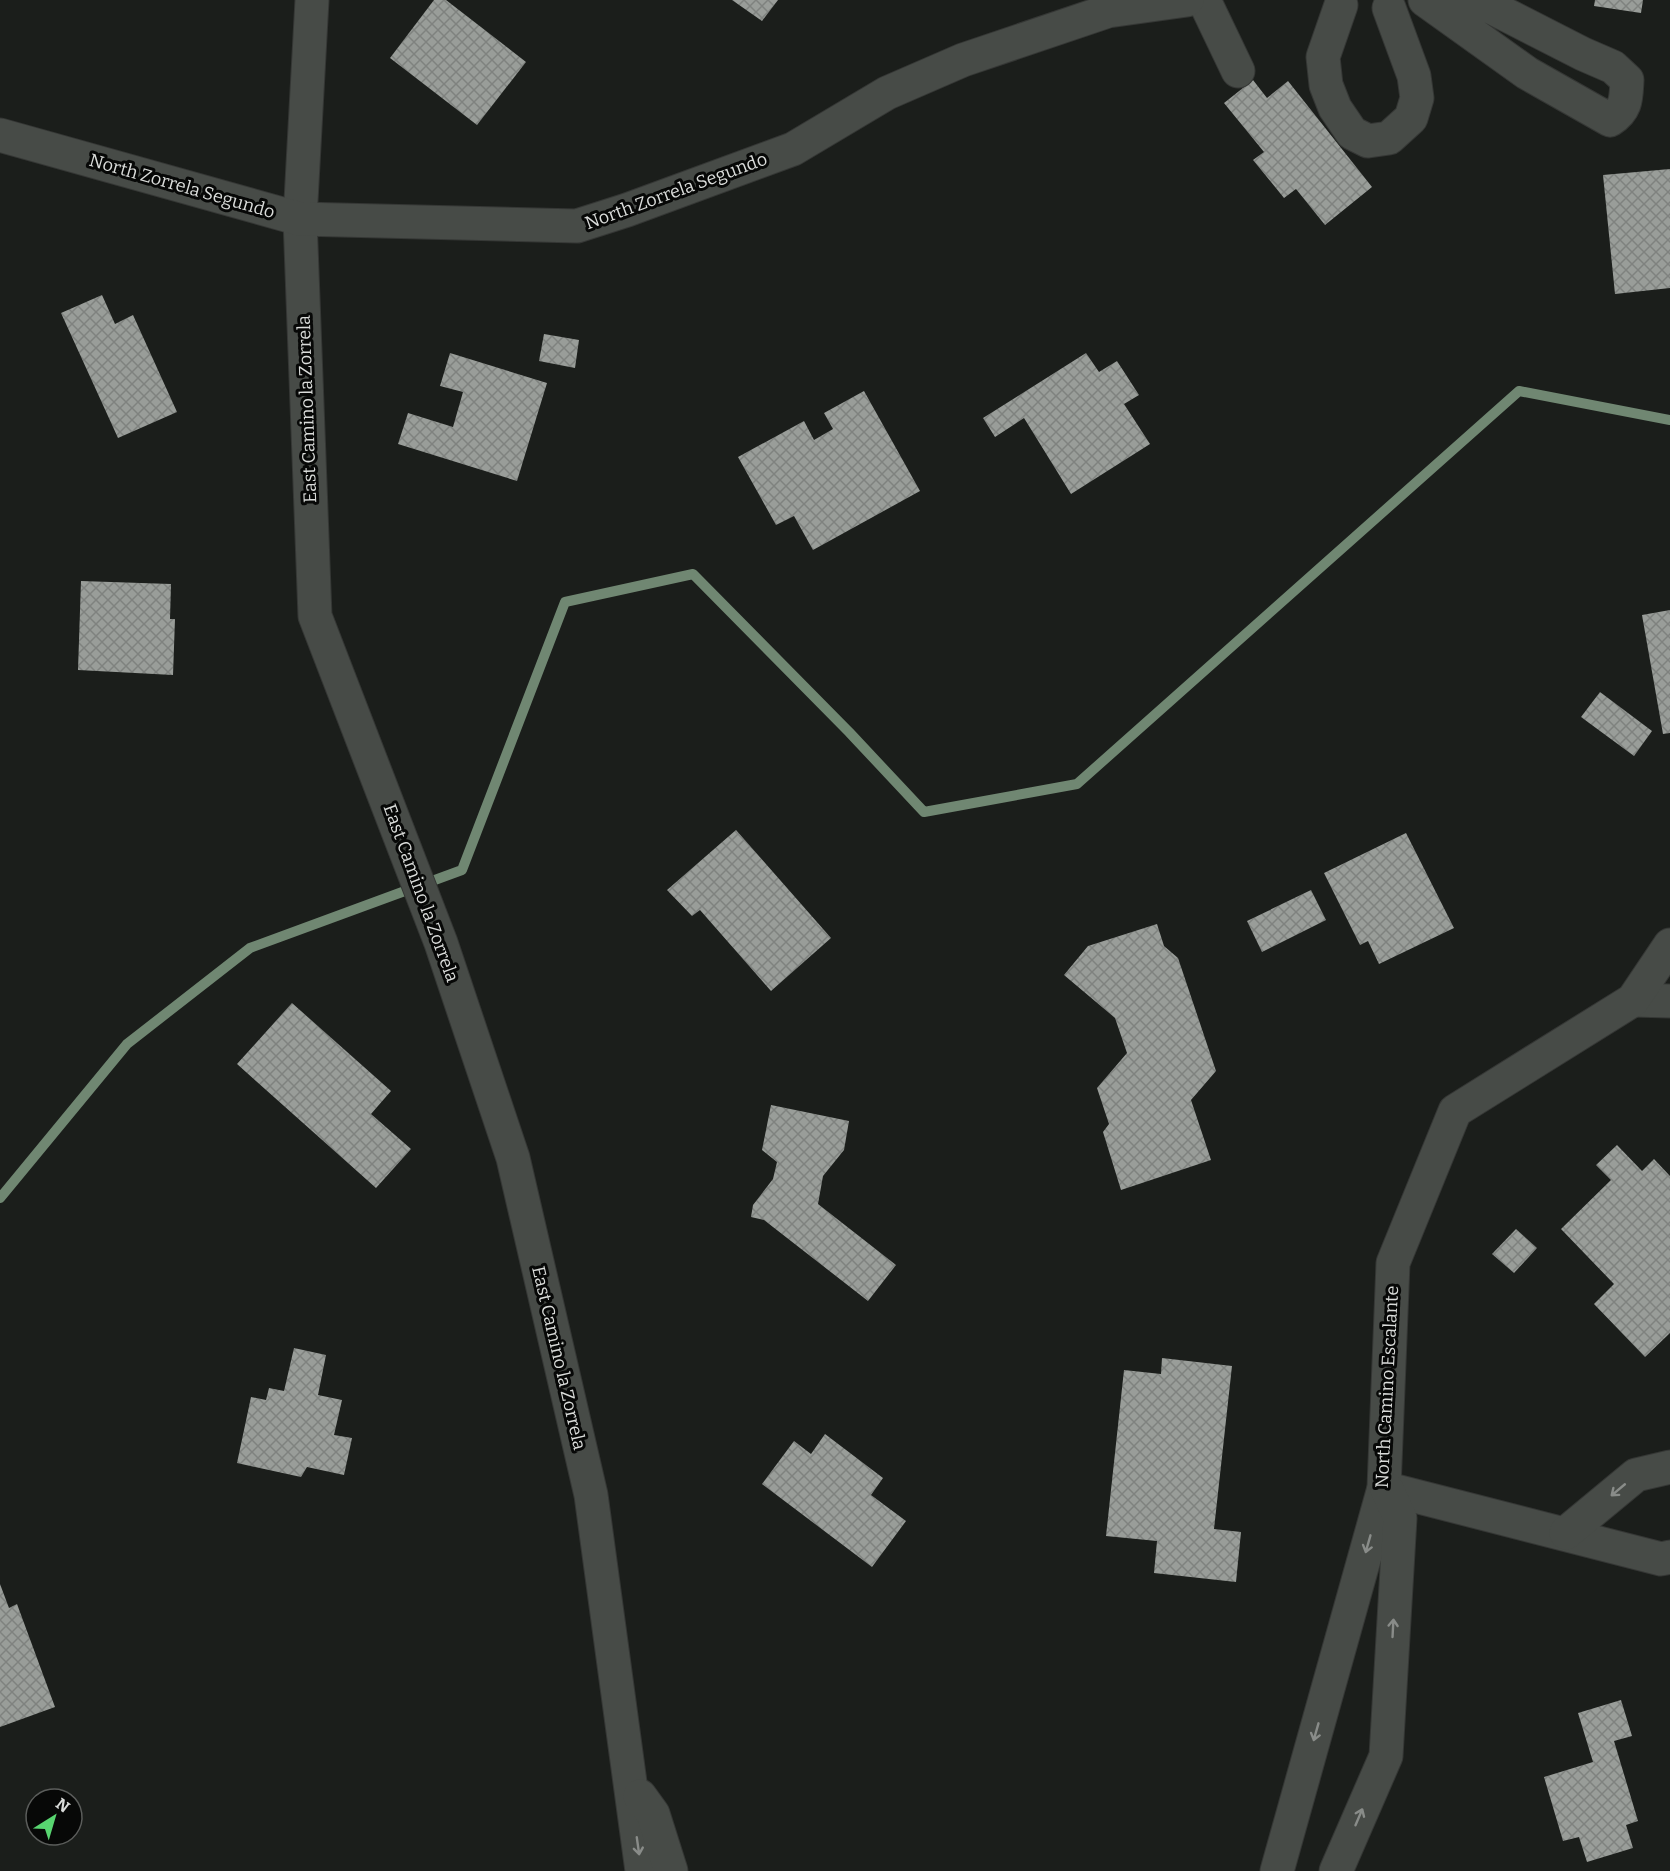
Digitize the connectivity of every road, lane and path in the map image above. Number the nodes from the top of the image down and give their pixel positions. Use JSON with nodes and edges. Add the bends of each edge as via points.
{"nodes":[{"id":1,"x":312,"y":0,"type":"edge"},
{"id":2,"x":1187,"y":0,"type":"edge"},
{"id":3,"x":1204,"y":0,"type":"edge"},
{"id":4,"x":1425,"y":0,"type":"edge"},
{"id":5,"x":1480,"y":2,"type":"edge"},
{"id":6,"x":1330,"y":3,"type":"edge"},
{"id":7,"x":1396,"y":4,"type":"edge"},
{"id":8,"x":1238,"y":71,"type":"dead end"},
{"id":9,"x":0,"y":135,"type":"edge"},
{"id":10,"x":300,"y":219,"type":"junction"},
{"id":11,"x":1670,"y":945,"type":"edge"},
{"id":12,"x":1634,"y":1000,"type":"junction"},
{"id":13,"x":1670,"y":1001,"type":"edge"},
{"id":14,"x":1670,"y":1467,"type":"edge"},
{"id":15,"x":1385,"y":1488,"type":"junction"},
{"id":16,"x":1566,"y":1533,"type":"junction"},
{"id":17,"x":1670,"y":1557,"type":"edge"},
{"id":18,"x":629,"y":1779,"type":"junction"},
{"id":19,"x":642,"y":1871,"type":"edge"},
{"id":20,"x":671,"y":1871,"type":"edge"},
{"id":21,"x":1277,"y":1871,"type":"edge"},
{"id":22,"x":1336,"y":1871,"type":"edge"}],
"edges":[{"from":1,"to":10,"type":"street","name":"East Camino la Zorrela"},
{"from":2,"to":10,"type":"street","name":"North Zorrela Segundo","via":[[1108,11],[963,60],[887,93],[793,149],[577,226]]},
{"from":3,"to":8,"type":"street"},
{"from":4,"to":5,"type":"street","via":[[1527,73],[1610,120],[1620,114],[1626,100],[1627,80],[1613,67]]},
{"from":6,"to":7,"type":"street","via":[[1355,8]]},
{"from":6,"to":7,"type":"street","via":[[1323,57],[1326,85],[1335,108],[1352,133],[1368,141],[1389,138],[1411,118],[1417,98]]},
{"from":9,"to":10,"type":"street","name":"North Zorrela Segundo"},
{"from":10,"to":18,"type":"street","name":"East Camino la Zorrela","via":[[315,616],[441,944],[513,1158],[591,1496]]},
{"from":11,"to":12,"type":"street","name":"North Camino Escalante"},
{"from":12,"to":13,"type":"street"},
{"from":12,"to":15,"type":"street","name":"North Camino Escalante","via":[[1455,1111],[1393,1263]]},
{"from":14,"to":16,"type":"street","one_way":true,"via":[[1636,1475]]},
{"from":15,"to":16,"type":"street"},
{"from":15,"to":21,"type":"street","name":"North Camino Escalante","one_way":true},
{"from":22,"to":15,"type":"street","name":"North Camino Escalante","one_way":true,"via":[[1386,1756],[1400,1518]]},
{"from":16,"to":17,"type":"street","via":[[1661,1559]]},
{"from":18,"to":19,"type":"street","name":"East Camino la Zorrela","one_way":true},
{"from":18,"to":20,"type":"street","name":"East Camino la Zorrela","via":[[653,1814]]}]}
